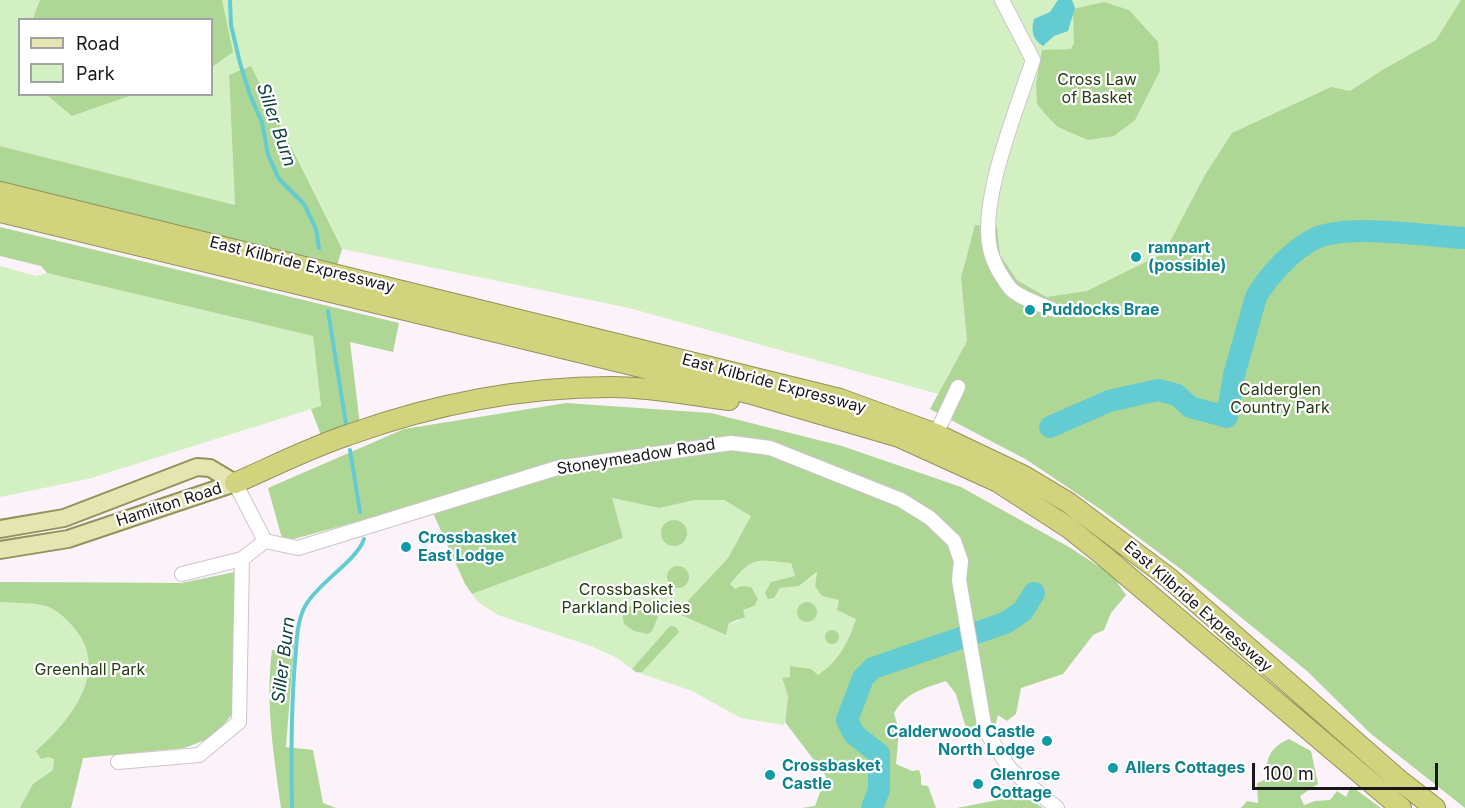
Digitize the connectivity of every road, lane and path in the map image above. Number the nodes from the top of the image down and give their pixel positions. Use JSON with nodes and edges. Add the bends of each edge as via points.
{"nodes":[{"id":1,"x":1002,"y":0,"type":"edge"},
{"id":2,"x":0,"y":192,"type":"edge"},
{"id":3,"x":0,"y":212,"type":"edge"},
{"id":4,"x":1051,"y":309,"type":"dead end"},
{"id":5,"x":958,"y":387,"type":"dead end"},
{"id":6,"x":803,"y":409,"type":"junction"},
{"id":7,"x":936,"y":434,"type":"junction"},
{"id":8,"x":235,"y":483,"type":"junction"},
{"id":9,"x":0,"y":529,"type":"edge"},
{"id":10,"x":265,"y":541,"type":"junction"},
{"id":11,"x":0,"y":550,"type":"edge"},
{"id":12,"x":242,"y":559,"type":"junction"},
{"id":13,"x":182,"y":574,"type":"dead end"},
{"id":14,"x":118,"y":762,"type":"dead end"},
{"id":15,"x":1057,"y":808,"type":"edge"},
{"id":16,"x":1401,"y":808,"type":"edge"},
{"id":17,"x":1435,"y":808,"type":"edge"}],
"edges":[{"from":1,"to":4,"type":"street","via":[[1033,60],[997,179],[988,223],[989,244],[994,261],[1012,290]]},
{"from":2,"to":7,"type":"highway","name":"East Kilbride Expressway","via":[[840,399]]},
{"from":3,"to":6,"type":"highway","name":"East Kilbride Expressway"},
{"from":5,"to":7,"type":"street"},
{"from":6,"to":8,"type":"highway","via":[[614,387],[550,389],[492,397],[404,418],[348,435]]},
{"from":6,"to":16,"type":"highway","name":"East Kilbride Expressway","via":[[899,437],[946,457],[998,482],[1069,528]]},
{"from":7,"to":17,"type":"highway","name":"East Kilbride Expressway","via":[[1024,476],[1109,531],[1169,578]]},
{"from":8,"to":9,"type":"main road","name":"Hamilton Road","via":[[210,468],[197,467],[64,518]]},
{"from":8,"to":10,"type":"street"},
{"from":8,"to":11,"type":"main road","name":"Hamilton Road","via":[[68,539]]},
{"from":10,"to":12,"type":"street"},
{"from":10,"to":15,"type":"street","name":"Stoneymeadow Road","via":[[298,548],[557,468],[731,443],[770,448],[901,500],[930,518],[954,542],[961,561],[959,580],[985,729],[1002,759],[1022,781]]},
{"from":12,"to":13,"type":"street"},
{"from":12,"to":14,"type":"street","via":[[239,722],[199,755]]}]}
